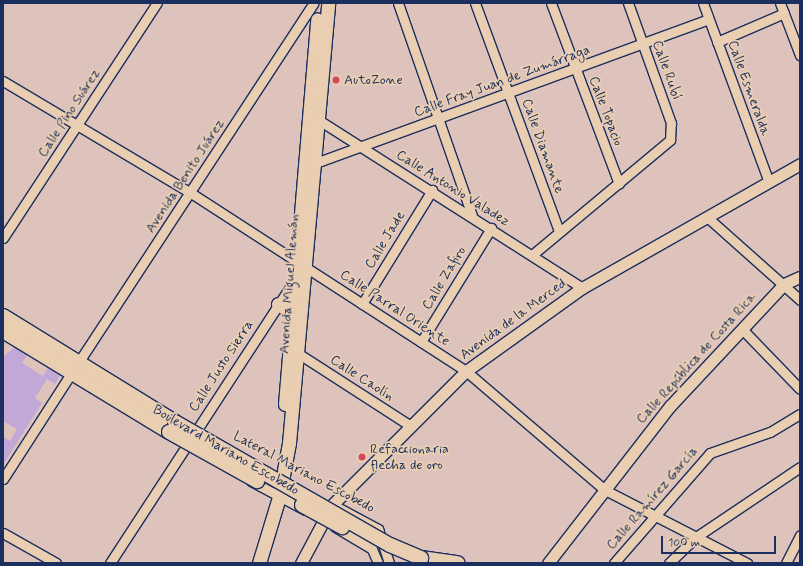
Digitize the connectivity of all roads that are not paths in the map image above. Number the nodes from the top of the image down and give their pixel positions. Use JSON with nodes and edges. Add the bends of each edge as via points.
{"nodes":[{"id":1,"x":156,"y":3,"type":"edge"},
{"id":2,"x":314,"y":3,"type":"edge"},
{"id":3,"x":319,"y":3,"type":"edge"},
{"id":4,"x":328,"y":3,"type":"edge"},
{"id":5,"x":398,"y":3,"type":"edge"},
{"id":6,"x":475,"y":3,"type":"edge"},
{"id":7,"x":551,"y":3,"type":"edge"},
{"id":8,"x":628,"y":3,"type":"edge"},
{"id":9,"x":702,"y":3,"type":"edge"},
{"id":10,"x":780,"y":3,"type":"edge"},
{"id":11,"x":784,"y":13,"type":"junction"},
{"id":12,"x":708,"y":19,"type":"junction"},
{"id":13,"x":717,"y":42,"type":"junction"},
{"id":14,"x":643,"y":45,"type":"junction"},
{"id":15,"x":800,"y":55,"type":"edge"},
{"id":16,"x":575,"y":69,"type":"junction"},
{"id":17,"x":3,"y":81,"type":"edge"},
{"id":18,"x":508,"y":92,"type":"junction"},
{"id":19,"x":313,"y":116,"type":"junction"},
{"id":20,"x":438,"y":119,"type":"junction"},
{"id":21,"x":79,"y":126,"type":"junction"},
{"id":22,"x":361,"y":148,"type":"junction"},
{"id":23,"x":800,"y":164,"type":"edge"},
{"id":24,"x":309,"y":165,"type":"junction"},
{"id":25,"x":769,"y":182,"type":"junction"},
{"id":26,"x":619,"y":184,"type":"junction"},
{"id":27,"x":432,"y":190,"type":"junction"},
{"id":28,"x":191,"y":193,"type":"junction"},
{"id":29,"x":472,"y":215,"type":"junction"},
{"id":30,"x":706,"y":217,"type":"junction"},
{"id":31,"x":491,"y":228,"type":"junction"},
{"id":32,"x":559,"y":231,"type":"junction"},
{"id":33,"x":3,"y":238,"type":"edge"},
{"id":34,"x":532,"y":255,"type":"junction"},
{"id":35,"x":301,"y":264,"type":"junction"},
{"id":36,"x":800,"y":277,"type":"edge"},
{"id":37,"x":294,"y":281,"type":"junction"},
{"id":38,"x":784,"y":284,"type":"junction"},
{"id":39,"x":582,"y":288,"type":"junction"},
{"id":40,"x":800,"y":300,"type":"edge"},
{"id":41,"x":278,"y":304,"type":"junction"},
{"id":42,"x":362,"y":304,"type":"junction"},
{"id":43,"x":293,"y":313,"type":"junction"},
{"id":44,"x":3,"y":316,"type":"edge"},
{"id":45,"x":742,"y":329,"type":"junction"},
{"id":46,"x":3,"y":331,"type":"edge"},
{"id":47,"x":421,"y":342,"type":"junction"},
{"id":48,"x":299,"y":354,"type":"junction"},
{"id":49,"x":77,"y":371,"type":"junction"},
{"id":50,"x":466,"y":371,"type":"junction"},
{"id":51,"x":800,"y":389,"type":"edge"},
{"id":52,"x":800,"y":414,"type":"edge"},
{"id":53,"x":409,"y":425,"type":"junction"},
{"id":54,"x":175,"y":429,"type":"junction"},
{"id":55,"x":196,"y":430,"type":"junction"},
{"id":56,"x":186,"y":445,"type":"junction"},
{"id":57,"x":800,"y":468,"type":"edge"},
{"id":58,"x":279,"y":476,"type":"junction"},
{"id":59,"x":3,"y":479,"type":"edge"},
{"id":60,"x":605,"y":490,"type":"junction"},
{"id":61,"x":276,"y":495,"type":"junction"},
{"id":62,"x":332,"y":505,"type":"junction"},
{"id":63,"x":653,"y":516,"type":"junction"},
{"id":64,"x":322,"y":520,"type":"junction"},
{"id":65,"x":3,"y":533,"type":"edge"},
{"id":66,"x":800,"y":535,"type":"edge"},
{"id":67,"x":696,"y":536,"type":"junction"},
{"id":68,"x":424,"y":561,"type":"edge"},
{"id":69,"x":56,"y":563,"type":"edge"},
{"id":70,"x":110,"y":563,"type":"edge"},
{"id":71,"x":252,"y":563,"type":"edge"},
{"id":72,"x":259,"y":563,"type":"edge"},
{"id":73,"x":301,"y":563,"type":"edge"},
{"id":74,"x":378,"y":563,"type":"edge"},
{"id":75,"x":389,"y":563,"type":"edge"},
{"id":76,"x":408,"y":563,"type":"edge"},
{"id":77,"x":458,"y":563,"type":"edge"},
{"id":78,"x":548,"y":563,"type":"edge"},
{"id":79,"x":614,"y":563,"type":"edge"},
{"id":80,"x":670,"y":563,"type":"edge"},
{"id":81,"x":747,"y":563,"type":"edge"},
{"id":82,"x":786,"y":563,"type":"edge"}],
"edges":[{"from":1,"to":21,"type":"street","name":"Calle Pino Suárez"},
{"from":2,"to":28,"type":"street","name":"Avenida Benito Juárez"},
{"from":3,"to":19,"type":"main road","name":"Avenida Miguel Alemán"},
{"from":4,"to":19,"type":"main road","name":"Avenida Miguel Alemán"},
{"from":5,"to":20,"type":"street"},
{"from":6,"to":18,"type":"street","name":"Calle Diamante"},
{"from":7,"to":16,"type":"street","name":"Calle Topacio"},
{"from":8,"to":14,"type":"street","name":"Calle Rubí"},
{"from":9,"to":12,"type":"street","name":"Calle Esmeralda"},
{"from":10,"to":11,"type":"street"},
{"from":11,"to":13,"type":"street"},
{"from":11,"to":15,"type":"street"},
{"from":12,"to":13,"type":"street","name":"Calle Esmeralda"},
{"from":12,"to":14,"type":"street","name":"Calle Fray Juan de Zumárraga"},
{"from":13,"to":25,"type":"street","name":"Calle Esmeralda"},
{"from":14,"to":16,"type":"street","name":"Calle Fray Juan de Zumárraga"},
{"from":14,"to":26,"type":"street","name":"Calle Rubí","via":[[671,123],[671,135],[666,145]]},
{"from":16,"to":18,"type":"street","name":"Calle Fray Juan de Zumárraga"},
{"from":16,"to":26,"type":"street","name":"Calle Topacio"},
{"from":17,"to":21,"type":"street","name":"Calle Parral Oriente"},
{"from":18,"to":20,"type":"street","name":"Calle Fray Juan de Zumárraga"},
{"from":18,"to":32,"type":"street","name":"Calle Diamante"},
{"from":19,"to":22,"type":"street","name":"Calle Antonio Valadez"},
{"from":19,"to":24,"type":"main road","name":"Avenida Miguel Alemán"},
{"from":20,"to":22,"type":"street","name":"Calle Fray Juan de Zumárraga"},
{"from":20,"to":29,"type":"street"},
{"from":21,"to":28,"type":"street","name":"Calle Parral Oriente"},
{"from":21,"to":33,"type":"street","name":"Calle Pino Suárez"},
{"from":22,"to":24,"type":"street","name":"Calle Fray Juan de Zumárraga"},
{"from":22,"to":27,"type":"street","name":"Calle Antonio Valadez"},
{"from":23,"to":25,"type":"street","name":"Avenida de la Merced"},
{"from":24,"to":35,"type":"main road","name":"Avenida Miguel Alemán"},
{"from":25,"to":30,"type":"street","name":"Avenida de la Merced"},
{"from":26,"to":32,"type":"street"},
{"from":27,"to":29,"type":"street","name":"Calle Antonio Valadez"},
{"from":27,"to":42,"type":"street","name":"Calle Jade"},
{"from":28,"to":35,"type":"street","name":"Calle Parral Oriente"},
{"from":28,"to":49,"type":"street","name":"Avenida Benito Juárez"},
{"from":29,"to":31,"type":"street","name":"Calle Antonio Valadez"},
{"from":30,"to":38,"type":"street"},
{"from":30,"to":39,"type":"street","name":"Avenida de la Merced"},
{"from":31,"to":34,"type":"street","name":"Calle Antonio Valadez"},
{"from":31,"to":47,"type":"street","name":"Calle Zafiro"},
{"from":32,"to":34,"type":"street"},
{"from":34,"to":39,"type":"street","name":"Calle Antonio Valadez"},
{"from":35,"to":37,"type":"main road","name":"Avenida Miguel Alemán"},
{"from":35,"to":42,"type":"street","name":"Calle Parral Oriente"},
{"from":35,"to":48,"type":"main road","name":"Avenida Miguel Alemán"},
{"from":36,"to":38,"type":"street","name":"Calle República de Costa Rica"},
{"from":37,"to":41,"type":"street","name":"Calle Justo Sierra"},
{"from":37,"to":43,"type":"main road","name":"Avenida Miguel Alemán"},
{"from":38,"to":40,"type":"street"},
{"from":38,"to":45,"type":"street","name":"Calle República de Costa Rica"},
{"from":39,"to":50,"type":"street","name":"Avenida de la Merced"},
{"from":41,"to":43,"type":"main road"},
{"from":41,"to":55,"type":"street","name":"Calle Justo Sierra"},
{"from":42,"to":47,"type":"street","name":"Calle Parral Oriente"},
{"from":43,"to":58,"type":"main road","name":"Avenida Miguel Alemán"},
{"from":44,"to":49,"type":"main road","name":"Boulevard Mariano Escobedo"},
{"from":45,"to":51,"type":"street"},
{"from":45,"to":60,"type":"street","name":"Calle República de Costa Rica","via":[[670,406]]},
{"from":46,"to":49,"type":"main road","name":"Boulevard Mariano Escobedo"},
{"from":47,"to":50,"type":"street","name":"Calle Parral Oriente"},
{"from":48,"to":53,"type":"street","name":"Calle Caolín"},
{"from":48,"to":58,"type":"main road","name":"Avenida Miguel Alemán"},
{"from":49,"to":54,"type":"main road","name":"Boulevard Mariano Escobedo"},
{"from":49,"to":59,"type":"street","name":"Avenida Benito Juárez"},
{"from":50,"to":53,"type":"street","name":"Avenida de la Merced"},
{"from":50,"to":60,"type":"street","name":"Calle Parral Oriente"},
{"from":52,"to":63,"type":"street","name":"Calle Ramírez García","via":[[770,432],[710,453]]},
{"from":53,"to":62,"type":"street","name":"Avenida de la Merced"},
{"from":54,"to":55,"type":"street","name":"Lateral Mariano Escobedo"},
{"from":54,"to":56,"type":"street"},
{"from":54,"to":68,"type":"main road","name":"Boulevard Mariano Escobedo","bridge":true},
{"from":54,"to":76,"type":"main road","name":"Boulevard Mariano Escobedo","bridge":true},
{"from":55,"to":56,"type":"street","name":"Calle Justo Sierra"},
{"from":55,"to":58,"type":"street","name":"Lateral Mariano Escobedo"},
{"from":56,"to":61,"type":"street"},
{"from":56,"to":70,"type":"street","name":"Calle Justo Sierra"},
{"from":57,"to":67,"type":"street"},
{"from":58,"to":61,"type":"main road","name":"Avenida Miguel Alemán"},
{"from":58,"to":62,"type":"street","name":"Lateral Mariano Escobedo"},
{"from":60,"to":63,"type":"street","name":"Calle Parral Oriente"},
{"from":60,"to":78,"type":"street","name":"Calle República de Costa Rica"},
{"from":61,"to":64,"type":"street"},
{"from":61,"to":71,"type":"main road","name":"Avenida Miguel Alemán"},
{"from":61,"to":72,"type":"main road","name":"Avenida Miguel Alemán"},
{"from":62,"to":64,"type":"street","name":"Avenida de la Merced"},
{"from":62,"to":75,"type":"street","name":"Lateral Mariano Escobedo","via":[[378,529]]},
{"from":63,"to":67,"type":"street","name":"Calle Parral Oriente"},
{"from":63,"to":79,"type":"street","name":"Calle Ramírez García"},
{"from":64,"to":73,"type":"street","name":"Avenida de la Merced"},
{"from":64,"to":74,"type":"street","via":[[372,549]]},
{"from":65,"to":69,"type":"street"},
{"from":66,"to":82,"type":"street"},
{"from":67,"to":80,"type":"street"},
{"from":67,"to":81,"type":"street","name":"Calle Parral Oriente"},
{"from":68,"to":77,"type":"main road","name":"Boulevard Mariano Escobedo"}]}
